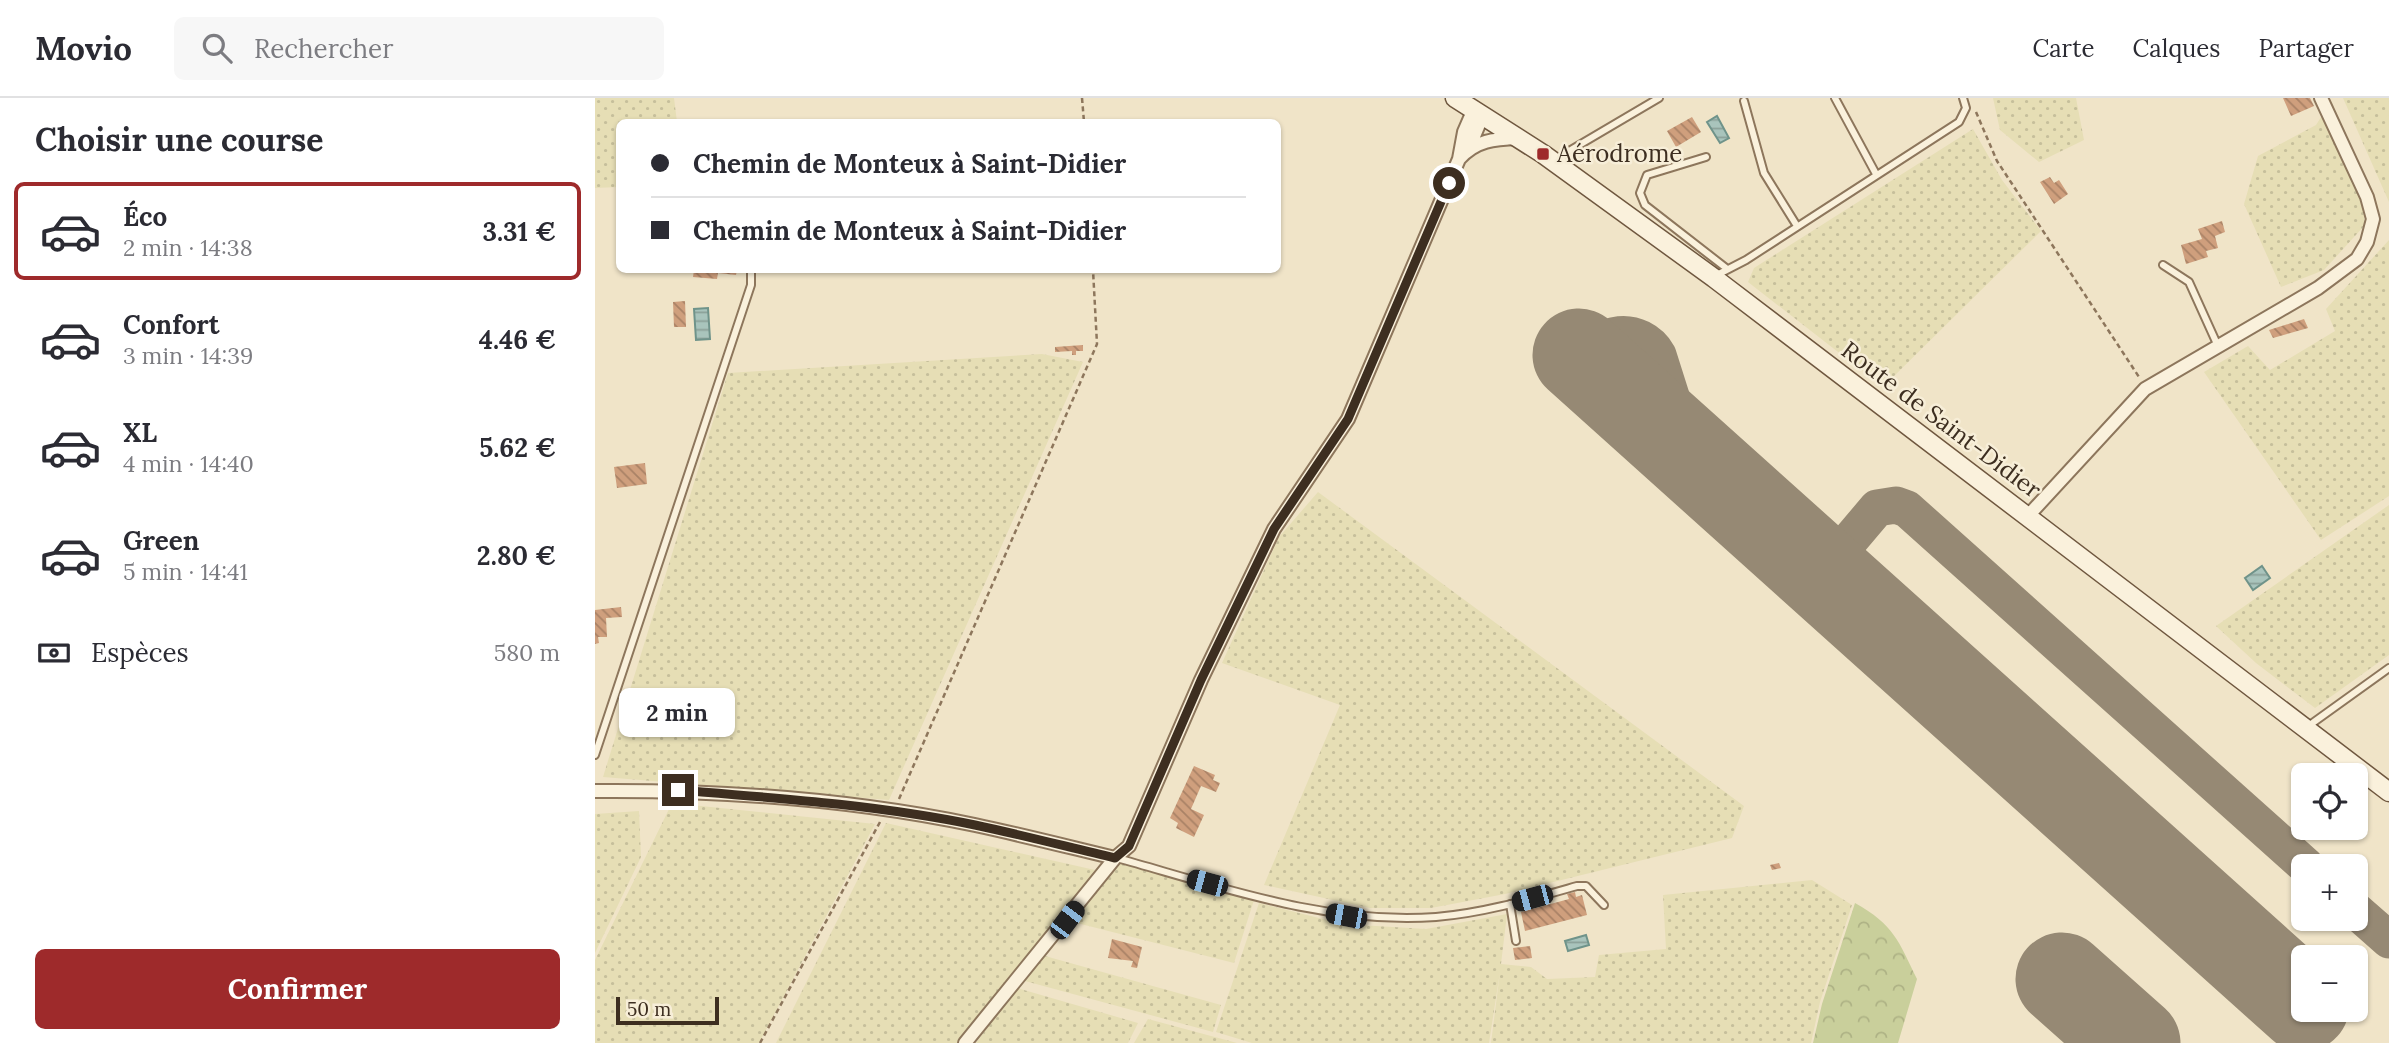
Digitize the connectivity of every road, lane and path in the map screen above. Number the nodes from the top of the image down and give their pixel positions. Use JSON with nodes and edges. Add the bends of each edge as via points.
{"nodes":[{"id":1,"x":1082,"y":98,"type":"edge"},
{"id":2,"x":1455,"y":98,"type":"edge"},
{"id":3,"x":1659,"y":98,"type":"edge"},
{"id":4,"x":1835,"y":98,"type":"edge"},
{"id":5,"x":1963,"y":98,"type":"edge"},
{"id":6,"x":2321,"y":98,"type":"edge"},
{"id":7,"x":1744,"y":101,"type":"dead end"},
{"id":8,"x":1480,"y":108,"type":"edge"},
{"id":9,"x":1975,"y":108,"type":"dead end"},
{"id":10,"x":1084,"y":119,"type":"edge"},
{"id":11,"x":1519,"y":138,"type":"junction"},
{"id":12,"x":1469,"y":148,"type":"junction"},
{"id":13,"x":1706,"y":157,"type":"dead end"},
{"id":14,"x":1459,"y":159,"type":"junction"},
{"id":15,"x":1557,"y":164,"type":"junction"},
{"id":16,"x":1876,"y":174,"type":"junction"},
{"id":17,"x":1797,"y":226,"type":"junction"},
{"id":18,"x":2163,"y":265,"type":"dead end"},
{"id":19,"x":751,"y":273,"type":"edge"},
{"id":20,"x":1093,"y":273,"type":"edge"},
{"id":21,"x":1720,"y":273,"type":"junction"},
{"id":22,"x":2217,"y":344,"type":"junction"},
{"id":23,"x":2145,"y":389,"type":"junction"},
{"id":24,"x":2027,"y":517,"type":"junction"},
{"id":25,"x":2389,"y":668,"type":"edge"},
{"id":26,"x":2305,"y":728,"type":"junction"},
{"id":27,"x":595,"y":755,"type":"edge"},
{"id":28,"x":595,"y":791,"type":"edge"},
{"id":29,"x":2389,"y":792,"type":"edge"},
{"id":30,"x":893,"y":812,"type":"junction"},
{"id":31,"x":1115,"y":858,"type":"junction"},
{"id":32,"x":1510,"y":904,"type":"junction"},
{"id":33,"x":1604,"y":905,"type":"dead end"},
{"id":34,"x":1516,"y":941,"type":"dead end"},
{"id":35,"x":760,"y":1043,"type":"edge"},
{"id":36,"x":965,"y":1043,"type":"edge"}],
"edges":[{"from":1,"to":10,"type":"path"},
{"from":2,"to":8,"type":"main road","name":"Route de Saint-Didier"},
{"from":3,"to":15,"type":"lane","via":[[1569,151]]},
{"from":4,"to":16,"type":"lane"},
{"from":5,"to":16,"type":"lane","via":[[1966,108],[1959,122]]},
{"from":6,"to":22,"type":"street","via":[[2367,197],[2373,219],[2367,242],[2357,259],[2318,288]]},
{"from":7,"to":17,"type":"lane","via":[[1764,173]]},
{"from":8,"to":11,"type":"main road","name":"Route de Saint-Didier"},
{"from":8,"to":12,"type":"street"},
{"from":8,"to":14,"type":"street","via":[[1464,132]]},
{"from":9,"to":23,"type":"path","via":[[1997,161]]},
{"from":11,"to":12,"type":"street","via":[[1486,140]]},
{"from":11,"to":15,"type":"main road","name":"Route de Saint-Didier"},
{"from":12,"to":14,"type":"street"},
{"from":13,"to":21,"type":"lane","via":[[1647,175],[1640,193],[1645,205]]},
{"from":14,"to":31,"type":"street","via":[[1348,419],[1274,529],[1201,680],[1129,846]]},
{"from":15,"to":21,"type":"main road","name":"Route de Saint-Didier"},
{"from":16,"to":17,"type":"lane"},
{"from":17,"to":21,"type":"lane"},
{"from":18,"to":22,"type":"lane","via":[[2189,282]]},
{"from":19,"to":27,"type":"lane","via":[[751,285]]},
{"from":20,"to":30,"type":"path","via":[[1097,344]]},
{"from":21,"to":24,"type":"main road","name":"Route de Saint-Didier"},
{"from":22,"to":23,"type":"street"},
{"from":23,"to":24,"type":"street"},
{"from":24,"to":26,"type":"main road","name":"Route de Saint-Didier"},
{"from":25,"to":26,"type":"lane"},
{"from":26,"to":29,"type":"main road","name":"Route de Saint-Didier"},
{"from":28,"to":30,"type":"street","via":[[678,790]]},
{"from":30,"to":31,"type":"street","via":[[974,825]]},
{"from":30,"to":35,"type":"path","via":[[880,821]]},
{"from":31,"to":32,"type":"lane","via":[[1346,916],[1438,917]]},
{"from":31,"to":36,"type":"street"},
{"from":32,"to":33,"type":"lane","via":[[1587,886]]},
{"from":32,"to":34,"type":"lane"}]}
